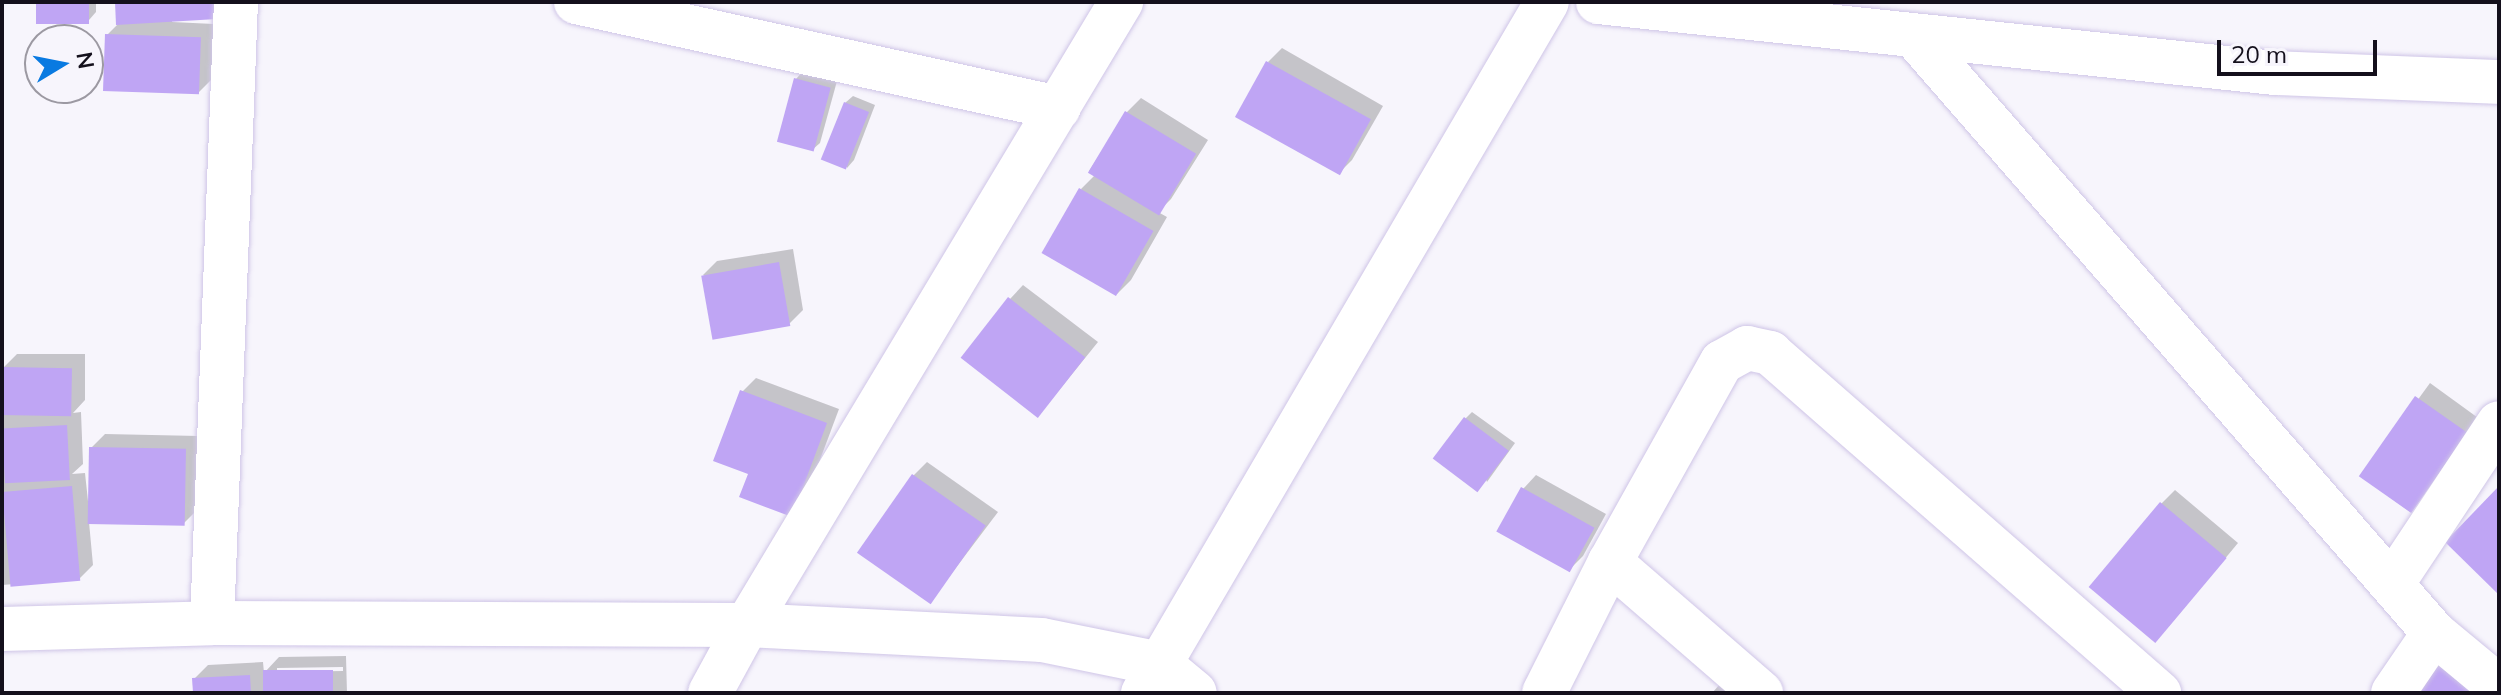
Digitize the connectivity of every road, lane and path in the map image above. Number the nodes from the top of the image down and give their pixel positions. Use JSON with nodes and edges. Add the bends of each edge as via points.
{"nodes":[{"id":1,"x":236,"y":2,"type":"edge"},
{"id":2,"x":576,"y":2,"type":"edge"},
{"id":3,"x":1121,"y":2,"type":"edge"},
{"id":4,"x":1547,"y":2,"type":"edge"},
{"id":5,"x":1598,"y":2,"type":"edge"},
{"id":6,"x":1914,"y":36,"type":"junction"},
{"id":7,"x":2499,"y":82,"type":"edge"},
{"id":8,"x":1059,"y":108,"type":"junction"},
{"id":9,"x":2499,"y":423,"type":"edge"},
{"id":10,"x":1610,"y":562,"type":"junction"},
{"id":11,"x":2392,"y":584,"type":"junction"},
{"id":12,"x":212,"y":623,"type":"junction"},
{"id":13,"x":747,"y":625,"type":"junction"},
{"id":14,"x":2,"y":629,"type":"edge"},
{"id":15,"x":2434,"y":633,"type":"junction"},
{"id":16,"x":1152,"y":678,"type":"edge"},
{"id":17,"x":2499,"y":687,"type":"edge"},
{"id":18,"x":710,"y":693,"type":"edge"},
{"id":19,"x":1195,"y":693,"type":"edge"},
{"id":20,"x":1544,"y":693,"type":"edge"},
{"id":21,"x":1761,"y":693,"type":"edge"},
{"id":22,"x":2159,"y":693,"type":"edge"},
{"id":23,"x":2393,"y":693,"type":"edge"}],
"edges":[{"from":1,"to":12,"type":"street"},
{"from":2,"to":8,"type":"street"},
{"from":3,"to":8,"type":"street"},
{"from":4,"to":16,"type":"street"},
{"from":5,"to":6,"type":"street"},
{"from":6,"to":7,"type":"street","via":[[2275,73]]},
{"from":6,"to":11,"type":"street"},
{"from":8,"to":13,"type":"street"},
{"from":9,"to":11,"type":"street"},
{"from":10,"to":20,"type":"street"},
{"from":10,"to":21,"type":"street"},
{"from":10,"to":22,"type":"street","via":[[1722,362],[1747,348],[1770,353]]},
{"from":11,"to":15,"type":"street"},
{"from":12,"to":13,"type":"street"},
{"from":12,"to":14,"type":"street"},
{"from":13,"to":16,"type":"street","via":[[1042,640]]},
{"from":13,"to":18,"type":"street"},
{"from":15,"to":17,"type":"street"},
{"from":15,"to":23,"type":"street"},
{"from":16,"to":19,"type":"street"}]}
